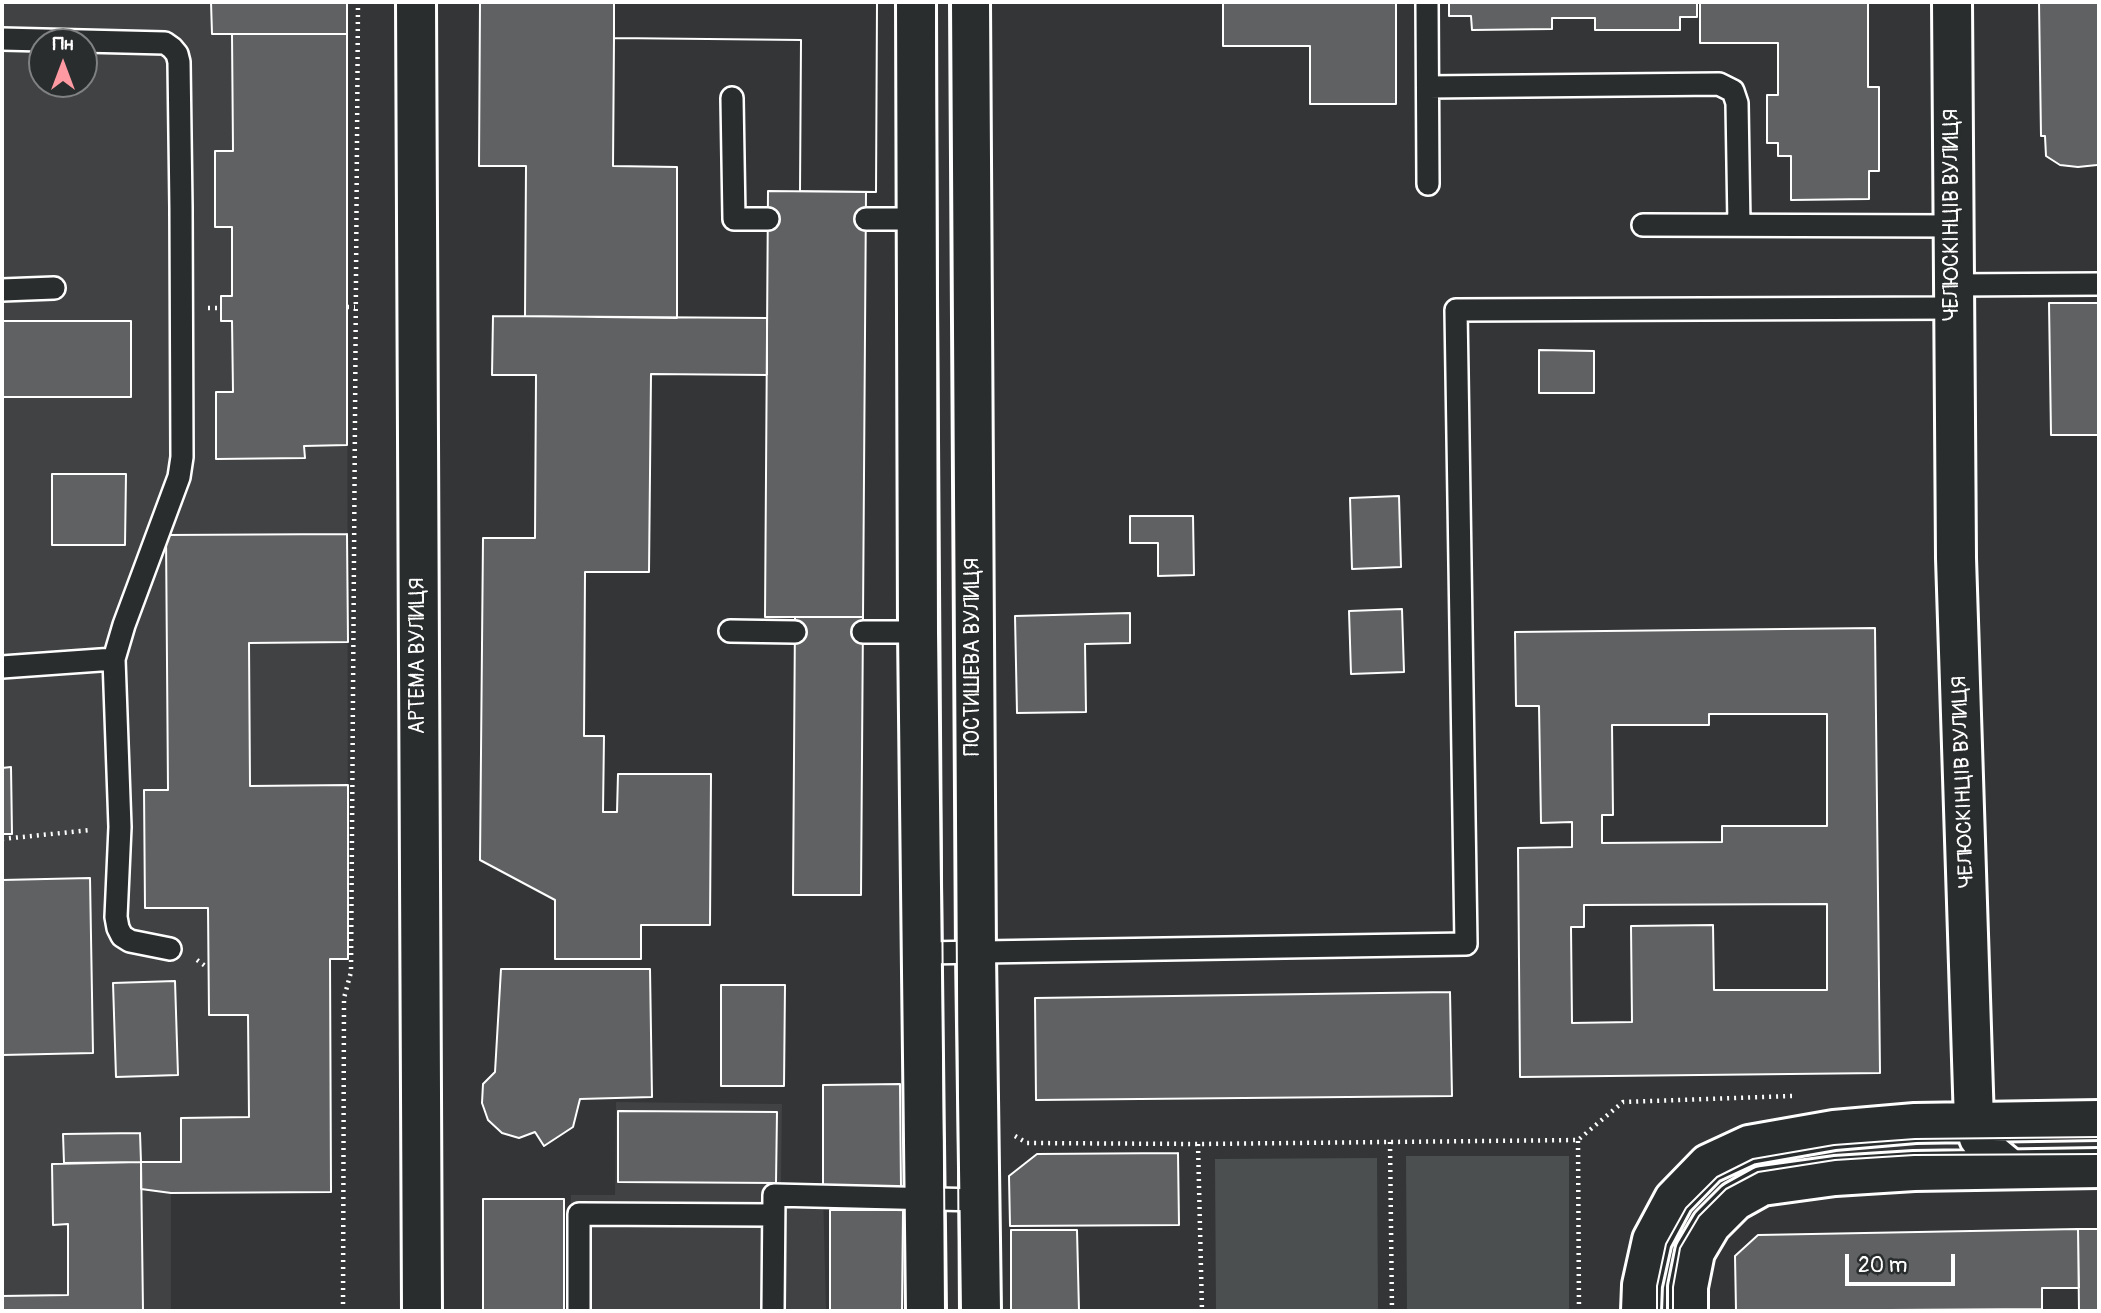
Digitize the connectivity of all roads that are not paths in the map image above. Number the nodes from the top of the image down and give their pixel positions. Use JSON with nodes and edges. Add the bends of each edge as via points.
{"nodes":[{"id":1,"x":416,"y":2,"type":"edge"},
{"id":2,"x":916,"y":2,"type":"edge"},
{"id":3,"x":970,"y":2,"type":"edge"},
{"id":4,"x":1427,"y":2,"type":"edge"},
{"id":5,"x":1952,"y":2,"type":"edge"},
{"id":6,"x":2,"y":40,"type":"edge"},
{"id":7,"x":1428,"y":87,"type":"junction"},
{"id":8,"x":732,"y":98,"type":"dead end"},
{"id":9,"x":1428,"y":184,"type":"dead end"},
{"id":10,"x":768,"y":219,"type":"dead end"},
{"id":11,"x":866,"y":219,"type":"dead end"},
{"id":12,"x":916,"y":219,"type":"junction"},
{"id":13,"x":1643,"y":225,"type":"dead end"},
{"id":14,"x":1739,"y":225,"type":"junction"},
{"id":15,"x":1954,"y":226,"type":"junction"},
{"id":16,"x":2099,"y":284,"type":"edge"},
{"id":17,"x":54,"y":288,"type":"dead end"},
{"id":18,"x":2,"y":290,"type":"edge"},
{"id":19,"x":1954,"y":297,"type":"junction"},
{"id":20,"x":730,"y":631,"type":"dead end"},
{"id":21,"x":795,"y":632,"type":"dead end"},
{"id":22,"x":863,"y":632,"type":"dead end"},
{"id":23,"x":918,"y":632,"type":"junction"},
{"id":24,"x":114,"y":659,"type":"junction"},
{"id":25,"x":2,"y":667,"type":"edge"},
{"id":26,"x":170,"y":949,"type":"dead end"},
{"id":27,"x":923,"y":953,"type":"junction"},
{"id":28,"x":976,"y":954,"type":"junction"},
{"id":29,"x":2099,"y":1120,"type":"edge"},
{"id":30,"x":1974,"y":1122,"type":"junction"},
{"id":31,"x":2099,"y":1168,"type":"edge"},
{"id":32,"x":2010,"y":1169,"type":"junction"},
{"id":33,"x":924,"y":1197,"type":"junction"},
{"id":34,"x":978,"y":1200,"type":"junction"},
{"id":35,"x":773,"y":1215,"type":"junction"},
{"id":36,"x":422,"y":1311,"type":"edge"},
{"id":37,"x":579,"y":1311,"type":"edge"},
{"id":38,"x":773,"y":1311,"type":"edge"},
{"id":39,"x":926,"y":1311,"type":"edge"},
{"id":40,"x":981,"y":1311,"type":"edge"},
{"id":41,"x":1641,"y":1311,"type":"edge"},
{"id":42,"x":1688,"y":1311,"type":"edge"}],
"edges":[{"from":1,"to":36,"type":"street","name":"АРТЕМА ВУЛИЦЯ"},
{"from":2,"to":12,"type":"street"},
{"from":3,"to":28,"type":"street","name":"ПОСТИШЕВА ВУЛИЦЯ"},
{"from":4,"to":7,"type":"lane"},
{"from":5,"to":15,"type":"street","name":"ЧЕЛЮСКІНЦІВ ВУЛИЦЯ"},
{"from":6,"to":24,"type":"lane","via":[[165,43],[179,62],[181,466]]},
{"from":7,"to":9,"type":"lane"},
{"from":7,"to":14,"type":"lane","via":[[1718,84],[1732,91],[1737,103]]},
{"from":8,"to":10,"type":"lane","via":[[734,219]]},
{"from":11,"to":12,"type":"lane"},
{"from":12,"to":23,"type":"street"},
{"from":13,"to":14,"type":"lane"},
{"from":14,"to":15,"type":"lane"},
{"from":15,"to":19,"type":"street","name":"ЧЕЛЮСКІНЦІВ ВУЛИЦЯ"},
{"from":16,"to":19,"type":"lane"},
{"from":17,"to":18,"type":"lane"},
{"from":19,"to":28,"type":"lane","via":[[1456,310],[1466,944]]},
{"from":19,"to":30,"type":"street","name":"ЧЕЛЮСКІНЦІВ ВУЛИЦЯ","via":[[1956,558]]},
{"from":20,"to":21,"type":"lane"},
{"from":22,"to":23,"type":"lane"},
{"from":23,"to":27,"type":"street"},
{"from":24,"to":25,"type":"lane"},
{"from":24,"to":26,"type":"lane","via":[[120,827],[118,929],[130,941]]},
{"from":27,"to":28,"type":"lane"},
{"from":27,"to":33,"type":"street"},
{"from":28,"to":34,"type":"street","name":"ПОСТИШЕВА ВУЛИЦЯ"},
{"from":29,"to":30,"type":"street"},
{"from":30,"to":32,"type":"street","via":[[1979,1138]]},
{"from":30,"to":41,"type":"street","via":[[1834,1130],[1749,1145],[1708,1164],[1674,1199],[1652,1240]]},
{"from":31,"to":32,"type":"street"},
{"from":32,"to":42,"type":"street","via":[[1835,1176],[1762,1186],[1735,1202],[1711,1225],[1695,1252]]},
{"from":33,"to":34,"type":"lane"},
{"from":33,"to":35,"type":"lane","via":[[774,1195]]},
{"from":33,"to":39,"type":"street"},
{"from":34,"to":40,"type":"street","name":"ПОСТИШЕВА ВУЛИЦЯ"},
{"from":35,"to":37,"type":"lane","via":[[579,1214]]},
{"from":35,"to":38,"type":"lane"}]}
